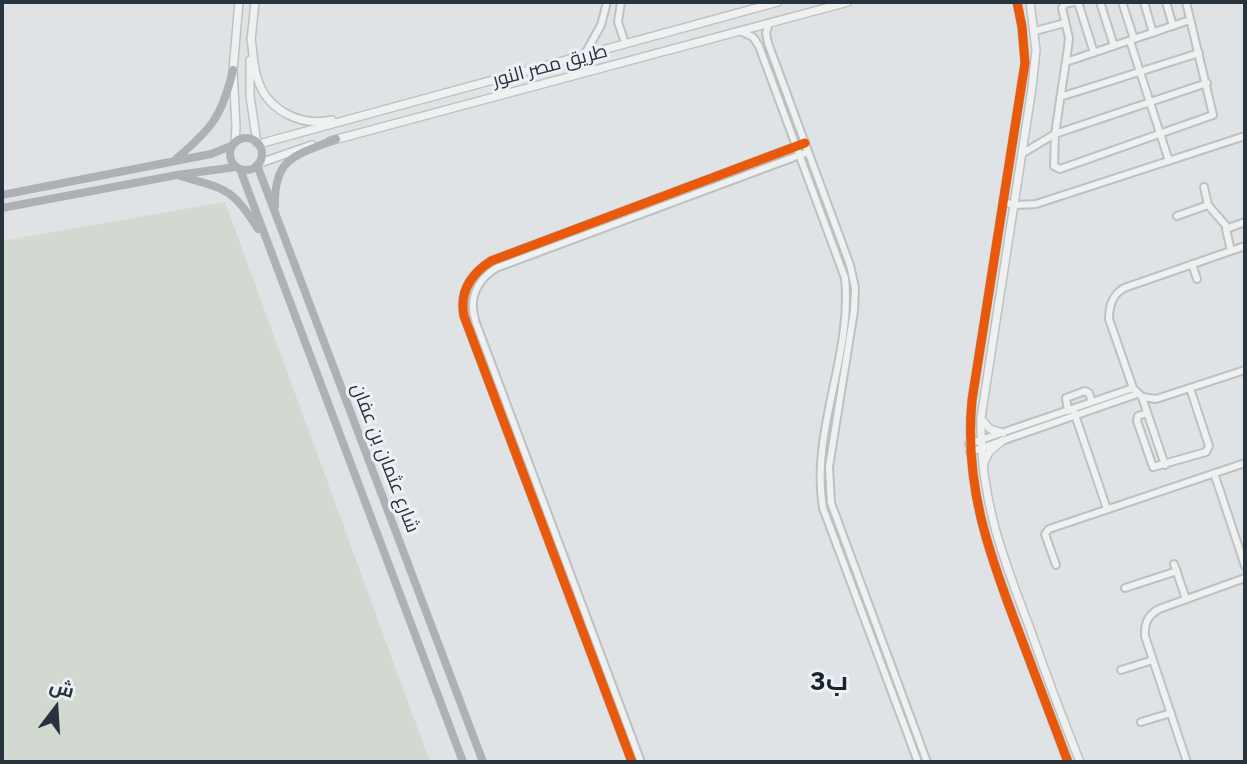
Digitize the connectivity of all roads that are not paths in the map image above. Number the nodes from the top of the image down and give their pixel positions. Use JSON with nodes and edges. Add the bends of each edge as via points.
{"nodes":[{"id":1,"x":239,"y":2,"type":"edge"},
{"id":2,"x":255,"y":2,"type":"edge"},
{"id":3,"x":607,"y":2,"type":"edge"},
{"id":4,"x":621,"y":2,"type":"edge"},
{"id":5,"x":778,"y":2,"type":"edge"},
{"id":6,"x":848,"y":2,"type":"edge"},
{"id":7,"x":1017,"y":2,"type":"edge"},
{"id":8,"x":1030,"y":2,"type":"edge"},
{"id":9,"x":1076,"y":2,"type":"edge"},
{"id":10,"x":1100,"y":2,"type":"edge"},
{"id":11,"x":1122,"y":2,"type":"edge"},
{"id":12,"x":1144,"y":2,"type":"edge"},
{"id":13,"x":1166,"y":2,"type":"edge"},
{"id":14,"x":1186,"y":2,"type":"edge"},
{"id":15,"x":755,"y":5,"type":"edge"},
{"id":16,"x":1190,"y":20,"type":"junction"},
{"id":17,"x":769,"y":23,"type":"junction"},
{"id":18,"x":1065,"y":23,"type":"junction"},
{"id":19,"x":1172,"y":26,"type":"junction"},
{"id":20,"x":740,"y":31,"type":"junction"},
{"id":21,"x":1035,"y":31,"type":"junction"},
{"id":22,"x":1153,"y":33,"type":"junction"},
{"id":23,"x":251,"y":38,"type":"junction"},
{"id":24,"x":1132,"y":40,"type":"junction"},
{"id":25,"x":625,"y":43,"type":"junction"},
{"id":26,"x":1114,"y":46,"type":"junction"},
{"id":27,"x":1094,"y":53,"type":"junction"},
{"id":28,"x":1199,"y":53,"type":"junction"},
{"id":29,"x":585,"y":54,"type":"junction"},
{"id":30,"x":1066,"y":62,"type":"junction"},
{"id":31,"x":233,"y":70,"type":"junction"},
{"id":32,"x":1140,"y":72,"type":"junction"},
{"id":33,"x":1207,"y":83,"type":"junction"},
{"id":34,"x":432,"y":96,"type":"junction"},
{"id":35,"x":1060,"y":97,"type":"junction"},
{"id":36,"x":1150,"y":102,"type":"junction"},
{"id":37,"x":435,"y":113,"type":"junction"},
{"id":38,"x":354,"y":119,"type":"junction"},
{"id":39,"x":1055,"y":134,"type":"junction"},
{"id":40,"x":1160,"y":134,"type":"junction"},
{"id":41,"x":1245,"y":136,"type":"edge"},
{"id":42,"x":336,"y":139,"type":"junction"},
{"id":43,"x":258,"y":143,"type":"junction"},
{"id":44,"x":805,"y":143,"type":"junction"},
{"id":45,"x":233,"y":144,"type":"junction"},
{"id":46,"x":797,"y":146,"type":"junction"},
{"id":47,"x":808,"y":152,"type":"junction"},
{"id":48,"x":1023,"y":153,"type":"junction"},
{"id":49,"x":800,"y":155,"type":"junction"},
{"id":50,"x":174,"y":160,"type":"junction"},
{"id":51,"x":1169,"y":161,"type":"junction"},
{"id":52,"x":258,"y":164,"type":"junction"},
{"id":53,"x":238,"y":168,"type":"junction"},
{"id":54,"x":177,"y":175,"type":"junction"},
{"id":55,"x":1204,"y":187,"type":"dead end"},
{"id":56,"x":2,"y":195,"type":"edge"},
{"id":57,"x":1003,"y":202,"type":"junction"},
{"id":58,"x":1015,"y":205,"type":"junction"},
{"id":59,"x":1208,"y":205,"type":"junction"},
{"id":60,"x":2,"y":208,"type":"edge"},
{"id":61,"x":275,"y":212,"type":"junction"},
{"id":62,"x":1177,"y":216,"type":"dead end"},
{"id":63,"x":1245,"y":222,"type":"edge"},
{"id":64,"x":1228,"y":228,"type":"junction"},
{"id":65,"x":1245,"y":246,"type":"edge"},
{"id":66,"x":269,"y":247,"type":"junction"},
{"id":67,"x":1231,"y":251,"type":"junction"},
{"id":68,"x":1192,"y":264,"type":"junction"},
{"id":69,"x":1197,"y":279,"type":"dead end"},
{"id":70,"x":1245,"y":370,"type":"edge"},
{"id":71,"x":1190,"y":388,"type":"junction"},
{"id":72,"x":1138,"y":393,"type":"junction"},
{"id":73,"x":1092,"y":402,"type":"junction"},
{"id":74,"x":1072,"y":412,"type":"junction"},
{"id":75,"x":1147,"y":413,"type":"junction"},
{"id":76,"x":981,"y":418,"type":"junction"},
{"id":77,"x":1002,"y":437,"type":"junction"},
{"id":78,"x":981,"y":444,"type":"junction"},
{"id":79,"x":970,"y":448,"type":"junction"},
{"id":80,"x":1245,"y":463,"type":"edge"},
{"id":81,"x":1165,"y":465,"type":"junction"},
{"id":82,"x":982,"y":467,"type":"junction"},
{"id":83,"x":1214,"y":473,"type":"junction"},
{"id":84,"x":1107,"y":509,"type":"junction"},
{"id":85,"x":1056,"y":565,"type":"dead end"},
{"id":86,"x":1245,"y":566,"type":"edge"},
{"id":87,"x":1245,"y":578,"type":"edge"},
{"id":88,"x":1125,"y":588,"type":"dead end"},
{"id":89,"x":1186,"y":599,"type":"junction"},
{"id":90,"x":1153,"y":660,"type":"junction"},
{"id":91,"x":1121,"y":670,"type":"dead end"},
{"id":92,"x":1171,"y":713,"type":"junction"},
{"id":93,"x":1141,"y":722,"type":"dead end"},
{"id":94,"x":463,"y":762,"type":"edge"},
{"id":95,"x":483,"y":762,"type":"edge"},
{"id":96,"x":632,"y":762,"type":"edge"},
{"id":97,"x":641,"y":762,"type":"edge"},
{"id":98,"x":918,"y":762,"type":"edge"},
{"id":99,"x":926,"y":762,"type":"edge"},
{"id":100,"x":1068,"y":762,"type":"edge"},
{"id":101,"x":1080,"y":762,"type":"edge"},
{"id":102,"x":1187,"y":762,"type":"edge"}],
"edges":[{"from":1,"to":31,"type":"street"},
{"from":2,"to":23,"type":"street"},
{"from":3,"to":29,"type":"street","via":[[597,35]]},
{"from":4,"to":25,"type":"street","via":[[618,22]]},
{"from":5,"to":15,"type":"street","name":"طريق مصر النور"},
{"from":6,"to":17,"type":"street","name":"طريق مصر النور"},
{"from":7,"to":57,"type":"street","via":[[1024,63]]},
{"from":8,"to":21,"type":"street"},
{"from":9,"to":18,"type":"street","via":[[1063,5]]},
{"from":9,"to":27,"type":"street"},
{"from":10,"to":26,"type":"street"},
{"from":11,"to":24,"type":"street"},
{"from":12,"to":22,"type":"street"},
{"from":13,"to":19,"type":"street"},
{"from":14,"to":16,"type":"street"},
{"from":15,"to":25,"type":"street","name":"طريق مصر النور"},
{"from":16,"to":19,"type":"street"},
{"from":16,"to":28,"type":"street"},
{"from":17,"to":20,"type":"street","name":"طريق مصر النور"},
{"from":17,"to":44,"type":"street","via":[[766,38]]},
{"from":18,"to":21,"type":"street"},
{"from":18,"to":30,"type":"street","via":[[1069,37]]},
{"from":19,"to":22,"type":"street"},
{"from":20,"to":37,"type":"street","name":"طريق مصر النور"},
{"from":20,"to":46,"type":"street","via":[[759,46]]},
{"from":21,"to":48,"type":"street"},
{"from":22,"to":24,"type":"street"},
{"from":23,"to":38,"type":"street","via":[[258,81],[284,113],[310,122]]},
{"from":23,"to":43,"type":"street","via":[[250,96]]},
{"from":24,"to":26,"type":"street"},
{"from":24,"to":32,"type":"street"},
{"from":25,"to":29,"type":"street","name":"طريق مصر النور"},
{"from":26,"to":27,"type":"street"},
{"from":27,"to":30,"type":"street"},
{"from":28,"to":32,"type":"street"},
{"from":28,"to":33,"type":"street"},
{"from":29,"to":34,"type":"street","name":"طريق مصر النور"},
{"from":30,"to":35,"type":"street"},
{"from":31,"to":45,"type":"street"},
{"from":31,"to":50,"type":"main road","via":[[214,122]]},
{"from":32,"to":35,"type":"street"},
{"from":32,"to":36,"type":"street"},
{"from":33,"to":36,"type":"street"},
{"from":33,"to":40,"type":"street","via":[[1212,117]]},
{"from":34,"to":37,"type":"street"},
{"from":34,"to":38,"type":"street","name":"طريق مصر النور"},
{"from":35,"to":39,"type":"street"},
{"from":36,"to":39,"type":"street"},
{"from":36,"to":40,"type":"street"},
{"from":37,"to":42,"type":"street","name":"طريق مصر النور"},
{"from":38,"to":43,"type":"street","name":"طريق مصر النور"},
{"from":39,"to":40,"type":"street","via":[[1054,166],[1060,169]]},
{"from":39,"to":48,"type":"street"},
{"from":40,"to":51,"type":"street"},
{"from":41,"to":51,"type":"street"},
{"from":42,"to":52,"type":"street","name":"طريق مصر النور"},
{"from":42,"to":61,"type":"main road","via":[[293,157],[283,167],[275,186]]},
{"from":43,"to":45,"type":"main road","via":[[248,138]]},
{"from":43,"to":52,"type":"main road","via":[[262,151]]},
{"from":44,"to":46,"type":"street"},
{"from":44,"to":47,"type":"street"},
{"from":45,"to":50,"type":"main road","via":[[211,154]]},
{"from":45,"to":53,"type":"main road","via":[[230,159]]},
{"from":46,"to":49,"type":"street"},
{"from":46,"to":96,"type":"street","via":[[491,261],[472,276],[465,291],[468,326]]},
{"from":47,"to":49,"type":"street"},
{"from":47,"to":99,"type":"street","via":[[855,288],[829,467],[831,503]]},
{"from":48,"to":58,"type":"street"},
{"from":49,"to":97,"type":"street","via":[[496,268],[474,292],[472,313]]},
{"from":49,"to":98,"type":"street","via":[[846,289],[821,467],[823,508]]},
{"from":50,"to":56,"type":"main road"},
{"from":51,"to":58,"type":"street","via":[[1036,204]]},
{"from":52,"to":53,"type":"main road","via":[[249,170]]},
{"from":52,"to":61,"type":"main road","name":"شارع عثمان بن عفان"},
{"from":53,"to":54,"type":"main road"},
{"from":53,"to":66,"type":"main road","name":"شارع عثمان بن عفان"},
{"from":54,"to":60,"type":"main road"},
{"from":54,"to":66,"type":"main road","via":[[206,182],[234,197]]},
{"from":55,"to":59,"type":"street"},
{"from":57,"to":58,"type":"street"},
{"from":57,"to":79,"type":"street","via":[[972,400]]},
{"from":58,"to":76,"type":"street"},
{"from":59,"to":62,"type":"street"},
{"from":59,"to":64,"type":"street"},
{"from":61,"to":95,"type":"main road","name":"شارع عثمان بن عفان"},
{"from":63,"to":64,"type":"street"},
{"from":64,"to":67,"type":"street"},
{"from":65,"to":67,"type":"street"},
{"from":66,"to":94,"type":"main road","name":"شارع عثمان بن عفان"},
{"from":67,"to":68,"type":"street"},
{"from":68,"to":69,"type":"street"},
{"from":68,"to":72,"type":"street","via":[[1124,288],[1111,301],[1109,319]]},
{"from":70,"to":71,"type":"street"},
{"from":71,"to":72,"type":"street","via":[[1156,399]]},
{"from":71,"to":81,"type":"street","via":[[1209,449]]},
{"from":72,"to":73,"type":"street"},
{"from":72,"to":74,"type":"street"},
{"from":72,"to":75,"type":"street"},
{"from":73,"to":74,"type":"street"},
{"from":73,"to":74,"type":"street","via":[[1085,391],[1065,399]]},
{"from":74,"to":77,"type":"street"},
{"from":74,"to":84,"type":"street"},
{"from":75,"to":81,"type":"street"},
{"from":75,"to":81,"type":"street","via":[[1137,419],[1144,443],[1152,466]]},
{"from":76,"to":77,"type":"street"},
{"from":76,"to":78,"type":"street"},
{"from":77,"to":78,"type":"street"},
{"from":77,"to":82,"type":"street"},
{"from":78,"to":79,"type":"street"},
{"from":78,"to":82,"type":"street"},
{"from":79,"to":100,"type":"street","via":[[976,501],[990,554]]},
{"from":80,"to":83,"type":"street"},
{"from":82,"to":101,"type":"street","via":[[1001,550]]},
{"from":83,"to":84,"type":"street"},
{"from":83,"to":86,"type":"street"},
{"from":84,"to":85,"type":"street","via":[[1047,530]]},
{"from":87,"to":89,"type":"street"},
{"from":88,"to":89,"type":"street","via":[[1175,567]]},
{"from":89,"to":90,"type":"street","via":[[1148,617],[1144,628]]},
{"from":90,"to":91,"type":"street"},
{"from":90,"to":92,"type":"street"},
{"from":92,"to":93,"type":"street"},
{"from":92,"to":102,"type":"street"}]}
